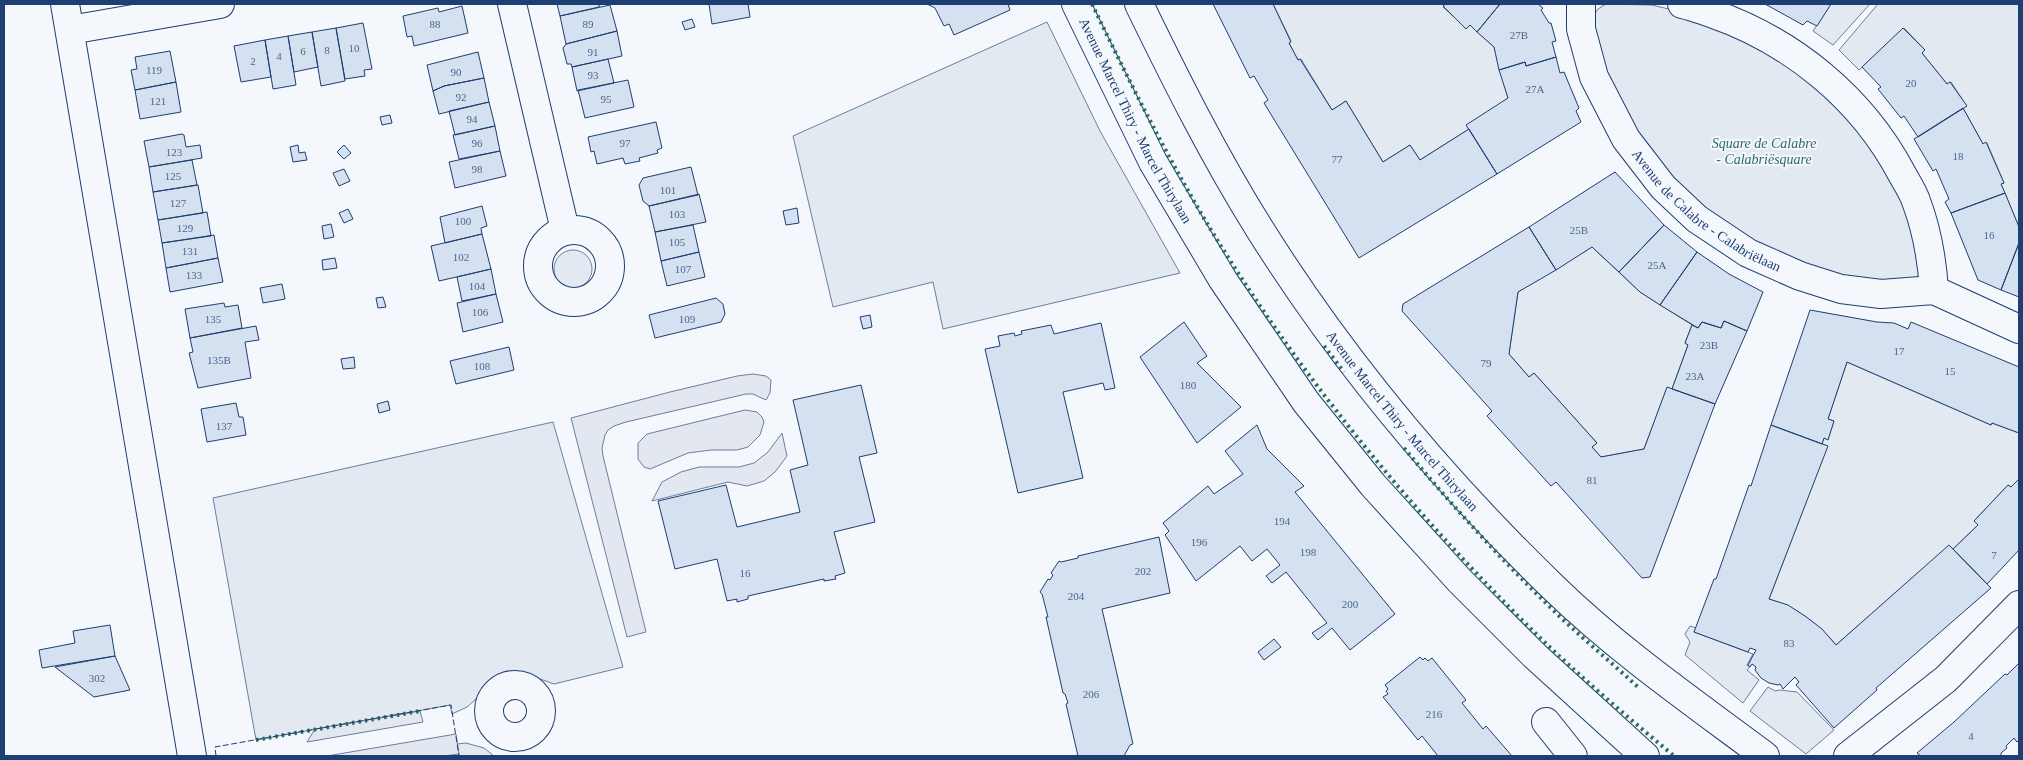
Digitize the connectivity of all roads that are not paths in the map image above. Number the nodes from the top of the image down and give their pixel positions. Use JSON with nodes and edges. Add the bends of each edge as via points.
{"nodes":[{"id":1,"x":65,"y":4,"type":"edge"},
{"id":2,"x":220,"y":4,"type":"edge"},
{"id":3,"x":512,"y":4,"type":"edge"},
{"id":4,"x":1076,"y":4,"type":"edge"},
{"id":5,"x":1139,"y":4,"type":"edge"},
{"id":6,"x":1581,"y":4,"type":"edge"},
{"id":7,"x":1682,"y":4,"type":"edge"},
{"id":8,"x":70,"y":30,"type":"junction"},
{"id":9,"x":565,"y":230,"type":"dead end"},
{"id":10,"x":1934,"y":290,"type":"junction"},
{"id":11,"x":2019,"y":329,"type":"edge"},
{"id":12,"x":2019,"y":605,"type":"edge"},
{"id":13,"x":1546,"y":722,"type":"dead end"},
{"id":14,"x":192,"y":756,"type":"edge"},
{"id":15,"x":1573,"y":756,"type":"edge"},
{"id":16,"x":1645,"y":756,"type":"edge"},
{"id":17,"x":1765,"y":756,"type":"edge"},
{"id":18,"x":1848,"y":756,"type":"edge"}],
"edges":[{"from":1,"to":8,"type":"street"},
{"from":2,"to":8,"type":"street"},
{"from":3,"to":9,"type":"street"},
{"from":4,"to":16,"type":"street","name":"Avenue Marcel Thiry - Marcel Thirylaan","via":[[1158,171],[1223,280],[1306,402],[1373,484],[1460,581],[1535,656]]},
{"from":5,"to":17,"type":"street","name":"Avenue Marcel Thiry - Marcel Thirylaan","via":[[1188,105],[1259,228],[1390,411],[1459,490],[1556,590],[1641,664]]},
{"from":6,"to":10,"type":"street","name":"Avenue de Calabre - Calabriëlaan","via":[[1581,29],[1594,77],[1626,139],[1663,187],[1697,219],[1748,253],[1800,276],[1841,289],[1881,294]]},
{"from":7,"to":10,"type":"street","via":[[1735,21],[1775,41],[1817,71],[1859,111],[1893,156],[1916,200],[1932,254]]},
{"from":8,"to":14,"type":"street"},
{"from":10,"to":11,"type":"street","name":"Avenue de Calabre - Calabriëlaan"},
{"from":12,"to":18,"type":"street","via":[[1946,678]]},
{"from":13,"to":15,"type":"street"}]}
